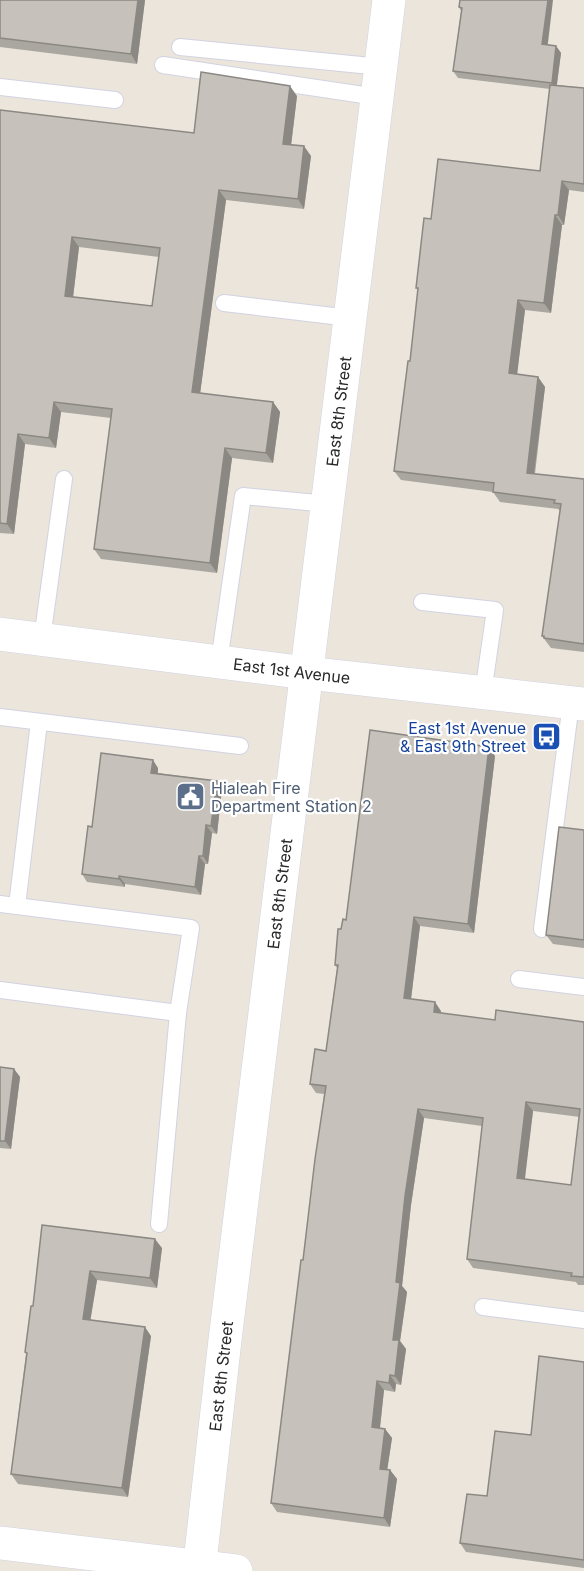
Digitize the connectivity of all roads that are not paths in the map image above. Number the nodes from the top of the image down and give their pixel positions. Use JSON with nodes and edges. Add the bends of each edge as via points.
{"nodes":[{"id":1,"x":389,"y":0,"type":"edge"},
{"id":2,"x":180,"y":47,"type":"dead end"},
{"id":3,"x":163,"y":65,"type":"dead end"},
{"id":4,"x":379,"y":82,"type":"junction"},
{"id":5,"x":0,"y":87,"type":"edge"},
{"id":6,"x":115,"y":100,"type":"dead end"},
{"id":7,"x":224,"y":303,"type":"dead end"},
{"id":8,"x":350,"y":318,"type":"junction"},
{"id":9,"x":64,"y":479,"type":"dead end"},
{"id":10,"x":328,"y":504,"type":"junction"},
{"id":11,"x":422,"y":602,"type":"dead end"},
{"id":12,"x":0,"y":634,"type":"edge"},
{"id":13,"x":42,"y":639,"type":"junction"},
{"id":14,"x":219,"y":662,"type":"junction"},
{"id":15,"x":308,"y":673,"type":"junction"},
{"id":16,"x":483,"y":693,"type":"junction"},
{"id":17,"x":577,"y":703,"type":"edge"},
{"id":18,"x":0,"y":717,"type":"edge"},
{"id":19,"x":39,"y":722,"type":"junction"},
{"id":20,"x":240,"y":746,"type":"dead end"},
{"id":21,"x":8,"y":905,"type":"edge"},
{"id":22,"x":542,"y":929,"type":"dead end"},
{"id":23,"x":519,"y":979,"type":"dead end"},
{"id":24,"x":584,"y":987,"type":"edge"},
{"id":25,"x":0,"y":990,"type":"edge"},
{"id":26,"x":178,"y":1013,"type":"junction"},
{"id":27,"x":159,"y":1224,"type":"dead end"},
{"id":28,"x":483,"y":1307,"type":"dead end"},
{"id":29,"x":584,"y":1320,"type":"edge"},
{"id":30,"x":0,"y":1543,"type":"edge"},
{"id":31,"x":199,"y":1569,"type":"edge"},
{"id":32,"x":236,"y":1571,"type":"edge"}],
"edges":[{"from":1,"to":4,"type":"street","name":"East 8th Street"},
{"from":2,"to":4,"type":"lane"},
{"from":3,"to":4,"type":"lane"},
{"from":4,"to":8,"type":"street","name":"East 8th Street"},
{"from":5,"to":6,"type":"lane"},
{"from":7,"to":8,"type":"lane"},
{"from":8,"to":10,"type":"street","name":"East 8th Street"},
{"from":9,"to":13,"type":"lane"},
{"from":10,"to":14,"type":"lane","via":[[243,496]]},
{"from":10,"to":15,"type":"street","name":"East 8th Street"},
{"from":11,"to":16,"type":"lane","via":[[495,610]]},
{"from":12,"to":13,"type":"street","name":"East 1st Avenue"},
{"from":13,"to":14,"type":"street","name":"East 1st Avenue"},
{"from":14,"to":15,"type":"street","name":"East 1st Avenue"},
{"from":15,"to":16,"type":"street","name":"East 1st Avenue"},
{"from":15,"to":31,"type":"street","name":"East 8th Street"},
{"from":16,"to":17,"type":"street","name":"East 1st Avenue"},
{"from":17,"to":22,"type":"lane"},
{"from":18,"to":19,"type":"lane"},
{"from":19,"to":20,"type":"lane"},
{"from":19,"to":21,"type":"lane"},
{"from":21,"to":26,"type":"lane","via":[[191,928]]},
{"from":23,"to":24,"type":"lane"},
{"from":25,"to":26,"type":"lane"},
{"from":26,"to":27,"type":"lane"},
{"from":28,"to":29,"type":"lane"},
{"from":30,"to":31,"type":"street"},
{"from":31,"to":32,"type":"street"}]}
